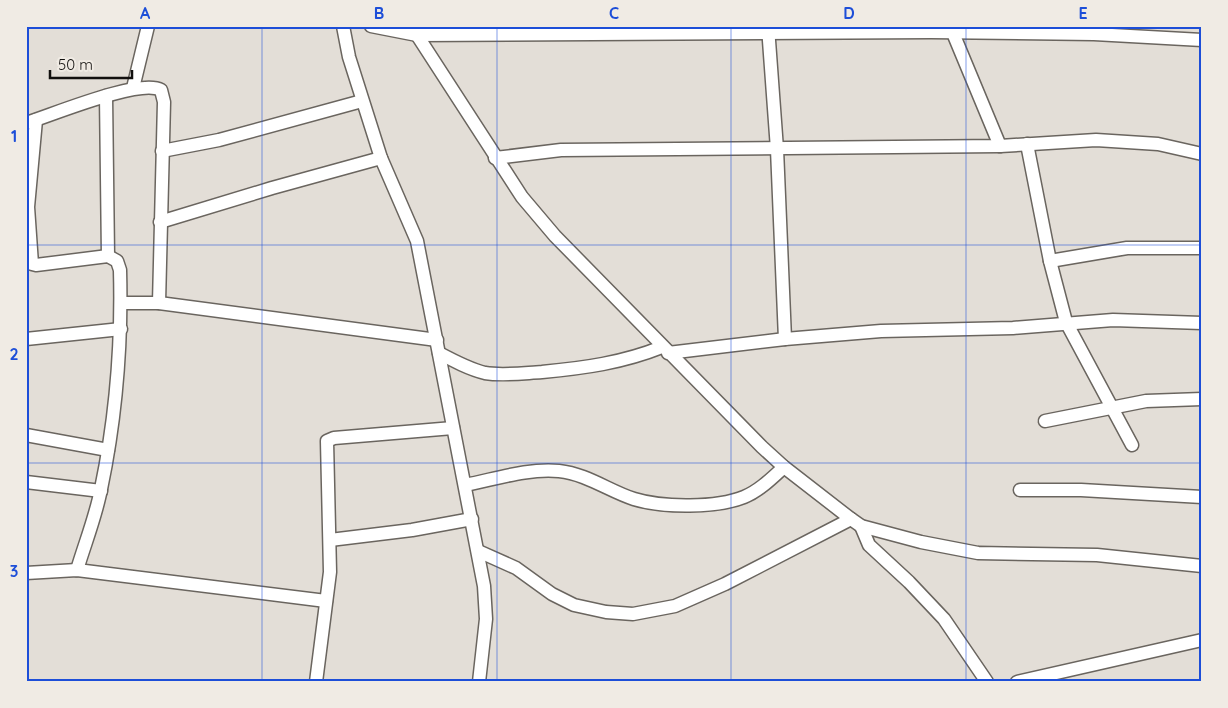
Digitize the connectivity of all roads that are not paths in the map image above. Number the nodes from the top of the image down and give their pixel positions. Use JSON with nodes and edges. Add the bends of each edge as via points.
{"nodes":[{"id":1,"x":148,"y":26,"type":"edge"},
{"id":2,"x":343,"y":26,"type":"edge"},
{"id":3,"x":371,"y":26,"type":"edge"},
{"id":4,"x":930,"y":29,"type":"edge"},
{"id":5,"x":768,"y":30,"type":"edge"},
{"id":6,"x":1094,"y":30,"type":"edge"},
{"id":7,"x":613,"y":31,"type":"edge"},
{"id":8,"x":953,"y":33,"type":"junction"},
{"id":9,"x":417,"y":35,"type":"junction"},
{"id":10,"x":1202,"y":40,"type":"edge"},
{"id":11,"x":133,"y":88,"type":"junction"},
{"id":12,"x":106,"y":96,"type":"junction"},
{"id":13,"x":362,"y":100,"type":"junction"},
{"id":14,"x":31,"y":122,"type":"edge"},
{"id":15,"x":1027,"y":144,"type":"junction"},
{"id":16,"x":1000,"y":146,"type":"junction"},
{"id":17,"x":778,"y":149,"type":"junction"},
{"id":18,"x":162,"y":151,"type":"junction"},
{"id":19,"x":1202,"y":154,"type":"edge"},
{"id":20,"x":381,"y":158,"type":"junction"},
{"id":21,"x":494,"y":158,"type":"junction"},
{"id":22,"x":160,"y":222,"type":"junction"},
{"id":23,"x":1202,"y":248,"type":"edge"},
{"id":24,"x":108,"y":256,"type":"junction"},
{"id":25,"x":1050,"y":262,"type":"junction"},
{"id":26,"x":121,"y":303,"type":"junction"},
{"id":27,"x":159,"y":303,"type":"junction"},
{"id":28,"x":1066,"y":322,"type":"junction"},
{"id":29,"x":1202,"y":323,"type":"edge"},
{"id":30,"x":121,"y":329,"type":"junction"},
{"id":31,"x":785,"y":338,"type":"junction"},
{"id":32,"x":26,"y":339,"type":"edge"},
{"id":33,"x":437,"y":340,"type":"junction"},
{"id":34,"x":665,"y":350,"type":"junction"},
{"id":35,"x":439,"y":354,"type":"junction"},
{"id":36,"x":1202,"y":399,"type":"edge"},
{"id":37,"x":1112,"y":408,"type":"junction"},
{"id":38,"x":1044,"y":421,"type":"dead end"},
{"id":39,"x":453,"y":428,"type":"junction"},
{"id":40,"x":26,"y":434,"type":"edge"},
{"id":41,"x":1132,"y":445,"type":"dead end"},
{"id":42,"x":108,"y":450,"type":"junction"},
{"id":43,"x":784,"y":468,"type":"junction"},
{"id":44,"x":26,"y":482,"type":"edge"},
{"id":45,"x":465,"y":485,"type":"junction"},
{"id":46,"x":1020,"y":490,"type":"dead end"},
{"id":47,"x":101,"y":491,"type":"junction"},
{"id":48,"x":1202,"y":497,"type":"edge"},
{"id":49,"x":472,"y":519,"type":"junction"},
{"id":50,"x":856,"y":522,"type":"junction"},
{"id":51,"x":330,"y":540,"type":"junction"},
{"id":52,"x":478,"y":552,"type":"junction"},
{"id":53,"x":1202,"y":566,"type":"edge"},
{"id":54,"x":77,"y":570,"type":"junction"},
{"id":55,"x":26,"y":573,"type":"edge"},
{"id":56,"x":326,"y":601,"type":"junction"},
{"id":57,"x":1202,"y":640,"type":"edge"},
{"id":58,"x":316,"y":682,"type":"edge"},
{"id":59,"x":479,"y":682,"type":"edge"},
{"id":60,"x":987,"y":682,"type":"edge"},
{"id":61,"x":1017,"y":682,"type":"edge"}],
"edges":[{"from":1,"to":11,"type":"street"},
{"from":2,"to":13,"type":"street"},
{"from":3,"to":9,"type":"street"},
{"from":4,"to":5,"type":"street"},
{"from":4,"to":8,"type":"street"},
{"from":5,"to":7,"type":"street"},
{"from":5,"to":17,"type":"street"},
{"from":6,"to":8,"type":"street"},
{"from":6,"to":10,"type":"street"},
{"from":7,"to":9,"type":"street"},
{"from":8,"to":16,"type":"street"},
{"from":9,"to":21,"type":"street"},
{"from":11,"to":12,"type":"street"},
{"from":11,"to":18,"type":"street","via":[[154,86],[160,90],[164,102]]},
{"from":12,"to":14,"type":"street"},
{"from":12,"to":24,"type":"street"},
{"from":13,"to":18,"type":"street","via":[[219,140]]},
{"from":13,"to":20,"type":"street"},
{"from":14,"to":24,"type":"street","via":[[28,207],[32,264]]},
{"from":15,"to":16,"type":"street"},
{"from":15,"to":19,"type":"street","via":[[1105,141],[1158,144]]},
{"from":15,"to":25,"type":"street"},
{"from":16,"to":17,"type":"street"},
{"from":17,"to":21,"type":"street","via":[[561,150]]},
{"from":17,"to":31,"type":"street"},
{"from":18,"to":22,"type":"street"},
{"from":20,"to":22,"type":"street"},
{"from":20,"to":33,"type":"street","via":[[417,241]]},
{"from":21,"to":34,"type":"street","via":[[522,198],[555,236]]},
{"from":22,"to":27,"type":"street"},
{"from":23,"to":25,"type":"street","via":[[1127,248]]},
{"from":24,"to":26,"type":"street","via":[[119,265]]},
{"from":25,"to":28,"type":"street"},
{"from":26,"to":27,"type":"street"},
{"from":26,"to":30,"type":"street"},
{"from":27,"to":33,"type":"street"},
{"from":28,"to":29,"type":"street"},
{"from":28,"to":31,"type":"street","via":[[1013,328],[881,331]]},
{"from":28,"to":37,"type":"street"},
{"from":30,"to":32,"type":"street"},
{"from":30,"to":42,"type":"street"},
{"from":31,"to":34,"type":"street"},
{"from":33,"to":35,"type":"street"},
{"from":34,"to":35,"type":"street","via":[[597,367],[510,374],[485,373]]},
{"from":34,"to":43,"type":"street"},
{"from":35,"to":39,"type":"street"},
{"from":36,"to":37,"type":"street","via":[[1146,401]]},
{"from":37,"to":38,"type":"street"},
{"from":37,"to":41,"type":"street"},
{"from":39,"to":45,"type":"street"},
{"from":39,"to":51,"type":"street","via":[[327,441]]},
{"from":40,"to":42,"type":"street"},
{"from":42,"to":47,"type":"street"},
{"from":43,"to":45,"type":"street","via":[[746,497],[729,502],[696,504],[663,504],[634,499],[561,472],[527,472]]},
{"from":43,"to":50,"type":"street"},
{"from":44,"to":47,"type":"street"},
{"from":45,"to":49,"type":"street"},
{"from":46,"to":48,"type":"street"},
{"from":47,"to":54,"type":"street"},
{"from":49,"to":51,"type":"street"},
{"from":49,"to":52,"type":"street"},
{"from":50,"to":52,"type":"street","via":[[717,588],[661,610],[633,614],[574,605],[552,594],[516,568]]},
{"from":50,"to":53,"type":"street","via":[[921,542],[978,553],[1097,555]]},
{"from":50,"to":60,"type":"street","via":[[869,545],[944,619]]},
{"from":51,"to":56,"type":"street"},
{"from":52,"to":59,"type":"street","via":[[486,619]]},
{"from":54,"to":55,"type":"street"},
{"from":54,"to":56,"type":"street"},
{"from":56,"to":58,"type":"street"},
{"from":57,"to":61,"type":"street"}]}
